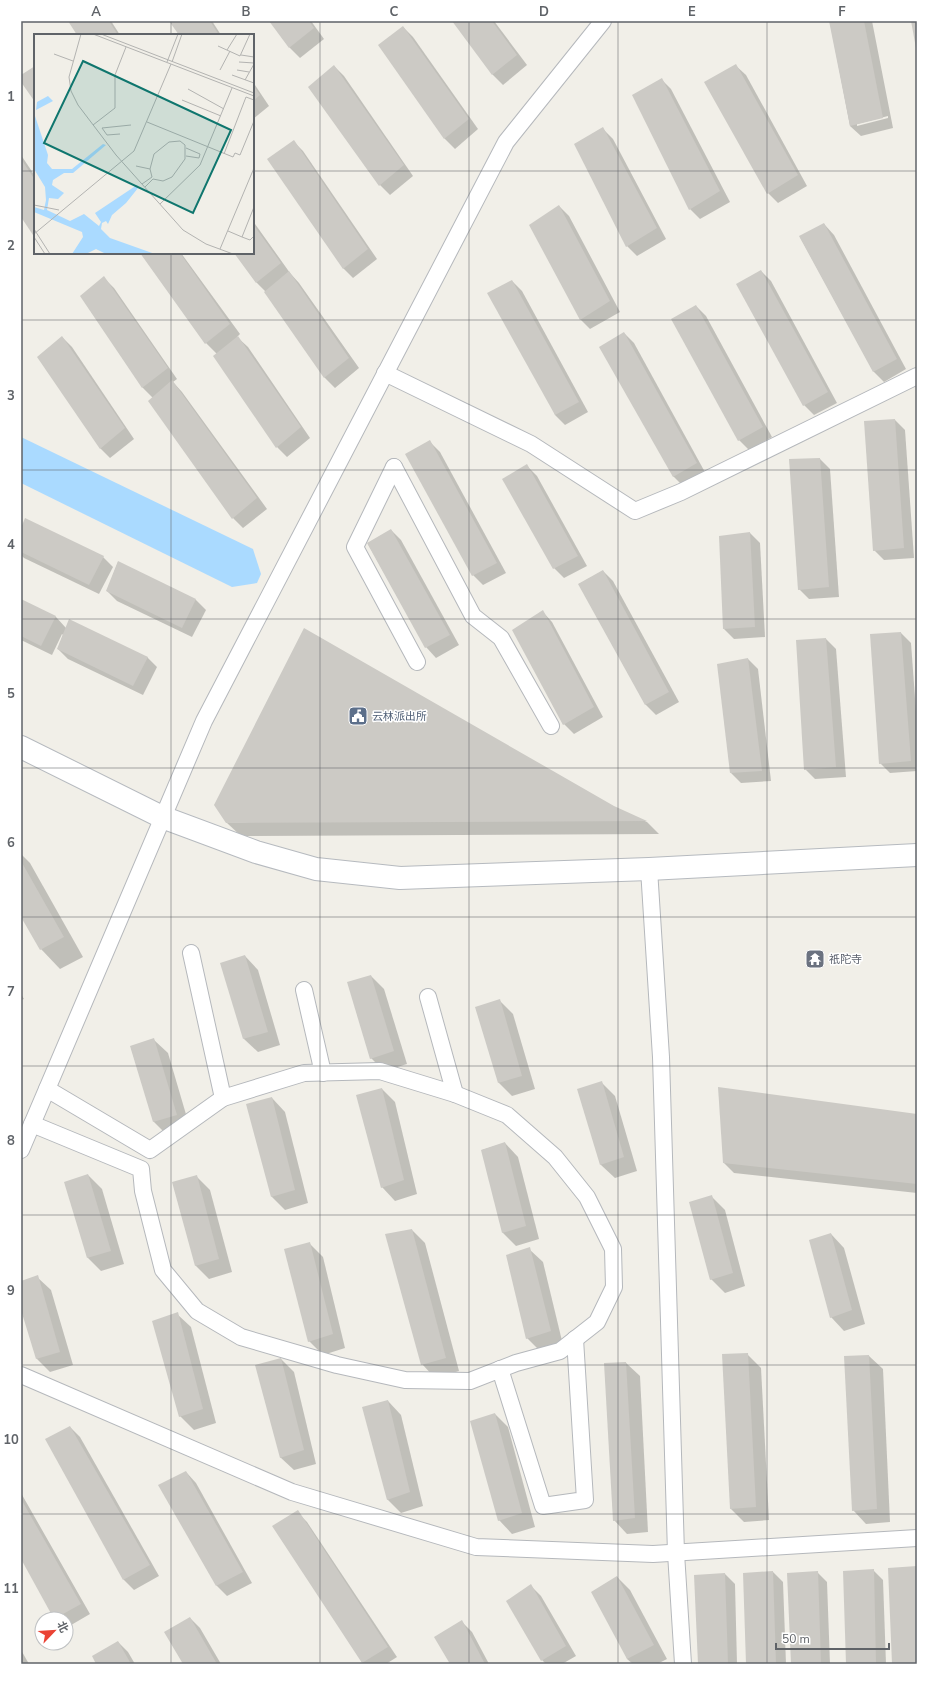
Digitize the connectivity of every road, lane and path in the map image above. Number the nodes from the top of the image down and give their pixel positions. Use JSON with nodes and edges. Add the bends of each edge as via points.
{"nodes":[{"id":1,"x":603,"y":21,"type":"edge"},
{"id":2,"x":385,"y":373,"type":"junction"},
{"id":3,"x":917,"y":376,"type":"edge"},
{"id":4,"x":417,"y":662,"type":"dead end"},
{"id":5,"x":550,"y":726,"type":"dead end"},
{"id":6,"x":21,"y":747,"type":"edge"},
{"id":7,"x":162,"y":817,"type":"junction"},
{"id":8,"x":917,"y":855,"type":"edge"},
{"id":9,"x":648,"y":869,"type":"junction"},
{"id":10,"x":191,"y":953,"type":"dead end"},
{"id":11,"x":304,"y":990,"type":"dead end"},
{"id":12,"x":428,"y":997,"type":"dead end"},
{"id":13,"x":323,"y":1073,"type":"junction"},
{"id":14,"x":47,"y":1089,"type":"junction"},
{"id":15,"x":455,"y":1094,"type":"junction"},
{"id":16,"x":223,"y":1098,"type":"junction"},
{"id":17,"x":32,"y":1124,"type":"junction"},
{"id":18,"x":21,"y":1150,"type":"edge"},
{"id":19,"x":575,"y":1339,"type":"junction"},
{"id":20,"x":500,"y":1369,"type":"junction"},
{"id":21,"x":21,"y":1375,"type":"edge"},
{"id":22,"x":917,"y":1538,"type":"edge"},
{"id":23,"x":676,"y":1553,"type":"junction"},
{"id":24,"x":683,"y":1664,"type":"edge"}],
"edges":[{"from":1,"to":2,"type":"street","via":[[506,142]]},
{"from":2,"to":3,"type":"street","via":[[531,444],[635,511],[681,492]]},
{"from":2,"to":7,"type":"street","via":[[204,721]]},
{"from":4,"to":5,"type":"street","via":[[355,547],[394,467],[473,616],[501,638]]},
{"from":6,"to":7,"type":"street"},
{"from":7,"to":9,"type":"street","via":[[256,852],[316,869],[400,878]]},
{"from":7,"to":14,"type":"street"},
{"from":8,"to":9,"type":"street"},
{"from":9,"to":23,"type":"street","via":[[661,1056]]},
{"from":10,"to":16,"type":"street"},
{"from":11,"to":13,"type":"street"},
{"from":12,"to":15,"type":"street"},
{"from":13,"to":15,"type":"street","via":[[380,1071]]},
{"from":13,"to":16,"type":"street","via":[[304,1073]]},
{"from":14,"to":16,"type":"street","via":[[150,1150]]},
{"from":14,"to":17,"type":"street"},
{"from":15,"to":19,"type":"street","via":[[507,1115],[555,1157],[587,1197],[610,1243],[613,1250],[614,1287],[597,1322]]},
{"from":17,"to":18,"type":"street"},
{"from":17,"to":20,"type":"street","via":[[141,1169],[143,1191],[164,1270],[197,1311],[241,1337],[337,1365],[404,1380],[470,1381]]},
{"from":19,"to":20,"type":"street","via":[[560,1351]]},
{"from":19,"to":20,"type":"street","via":[[585,1500],[543,1506]]},
{"from":21,"to":23,"type":"street","via":[[292,1492],[476,1547]]},
{"from":22,"to":23,"type":"street"},
{"from":23,"to":24,"type":"street"}]}
